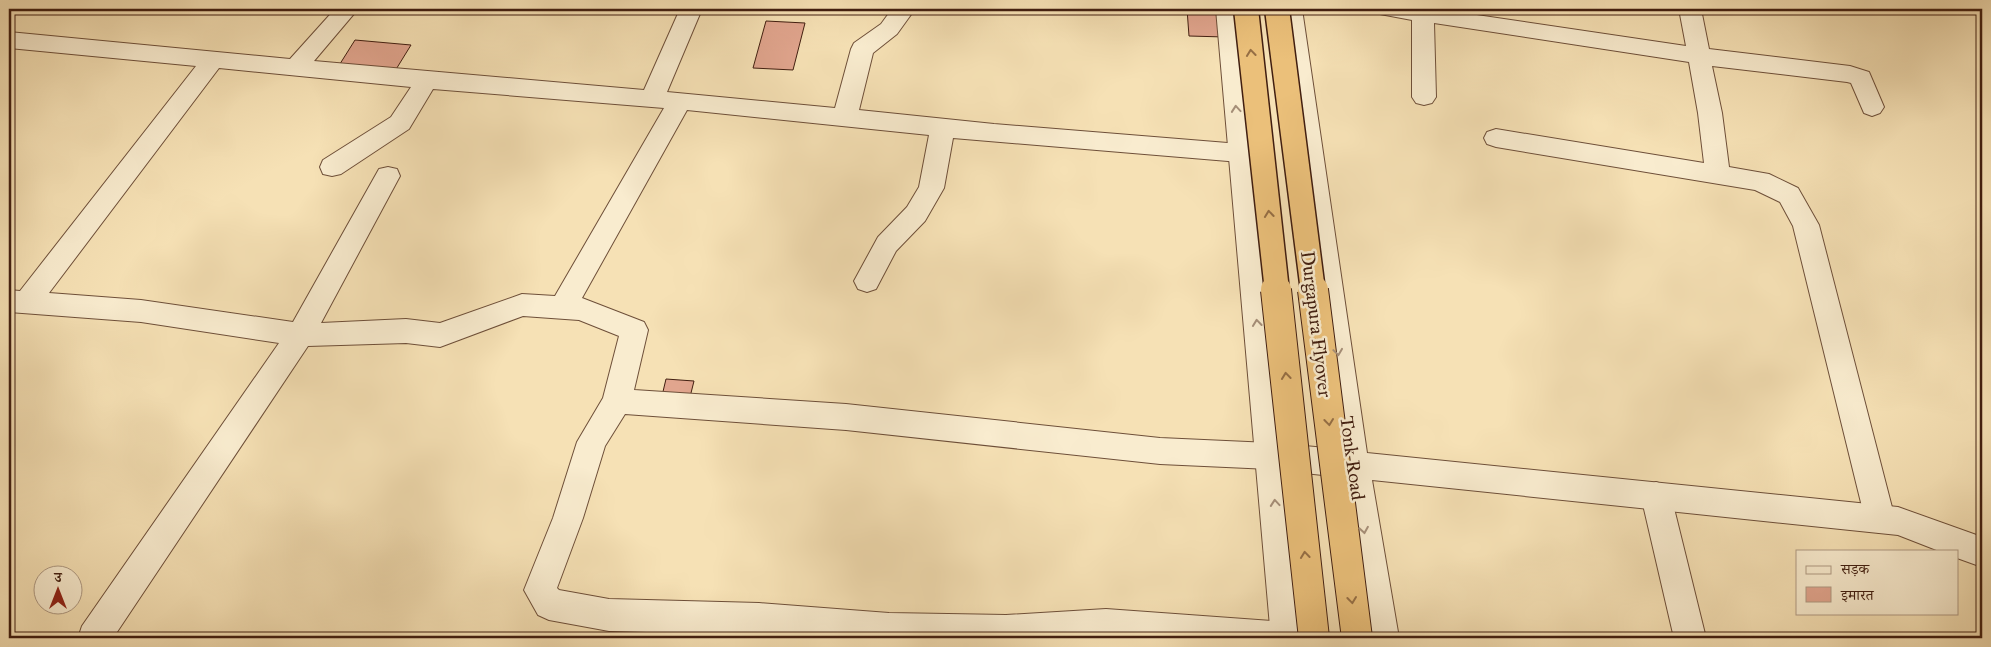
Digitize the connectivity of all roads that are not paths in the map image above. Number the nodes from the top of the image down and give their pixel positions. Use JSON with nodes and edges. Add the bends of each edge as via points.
{"nodes":[{"id":1,"x":348,"y":9,"type":"edge"},
{"id":2,"x":691,"y":9,"type":"edge"},
{"id":3,"x":904,"y":9,"type":"edge"},
{"id":4,"x":1227,"y":9,"type":"edge"},
{"id":5,"x":1246,"y":9,"type":"edge"},
{"id":6,"x":1277,"y":9,"type":"edge"},
{"id":7,"x":1291,"y":9,"type":"edge"},
{"id":8,"x":1388,"y":9,"type":"edge"},
{"id":9,"x":1690,"y":9,"type":"edge"},
{"id":10,"x":1423,"y":11,"type":"edge"},
{"id":11,"x":9,"y":40,"type":"edge"},
{"id":12,"x":1699,"y":56,"type":"junction"},
{"id":13,"x":212,"y":61,"type":"junction"},
{"id":14,"x":295,"y":68,"type":"junction"},
{"id":15,"x":427,"y":80,"type":"junction"},
{"id":16,"x":1424,"y":97,"type":"dead end"},
{"id":17,"x":652,"y":99,"type":"junction"},
{"id":18,"x":680,"y":101,"type":"junction"},
{"id":19,"x":1872,"y":107,"type":"dead end"},
{"id":20,"x":845,"y":117,"type":"junction"},
{"id":21,"x":943,"y":127,"type":"junction"},
{"id":22,"x":1496,"y":138,"type":"dead end"},
{"id":23,"x":1240,"y":153,"type":"junction"},
{"id":24,"x":332,"y":167,"type":"dead end"},
{"id":25,"x":1718,"y":175,"type":"junction"},
{"id":26,"x":388,"y":176,"type":"dead end"},
{"id":27,"x":867,"y":281,"type":"dead end"},
{"id":28,"x":17,"y":302,"type":"edge"},
{"id":29,"x":562,"y":308,"type":"junction"},
{"id":30,"x":300,"y":335,"type":"junction"},
{"id":31,"x":617,"y":400,"type":"junction"},
{"id":32,"x":1270,"y":456,"type":"junction"},
{"id":33,"x":1354,"y":466,"type":"junction"},
{"id":34,"x":1656,"y":496,"type":"junction"},
{"id":35,"x":1880,"y":519,"type":"junction"},
{"id":36,"x":1982,"y":552,"type":"edge"},
{"id":37,"x":94,"y":638,"type":"edge"},
{"id":38,"x":1287,"y":638,"type":"edge"},
{"id":39,"x":1314,"y":638,"type":"edge"},
{"id":40,"x":1357,"y":638,"type":"edge"},
{"id":41,"x":1383,"y":638,"type":"edge"},
{"id":42,"x":1690,"y":638,"type":"edge"}],
"edges":[{"from":1,"to":14,"type":"street"},
{"from":2,"to":17,"type":"street"},
{"from":3,"to":20,"type":"street","via":[[889,29],[862,49]]},
{"from":23,"to":4,"type":"street","one_way":true},
{"from":39,"to":5,"type":"main road","name":"Durgapura Flyover","one_way":true,"bridge":true},
{"from":6,"to":40,"type":"main road","name":"Durgapura Flyover","one_way":true,"bridge":true},
{"from":7,"to":33,"type":"street","name":"Tonk Road","one_way":true},
{"from":8,"to":10,"type":"street"},
{"from":9,"to":12,"type":"street"},
{"from":10,"to":12,"type":"street"},
{"from":10,"to":16,"type":"street"},
{"from":11,"to":13,"type":"street"},
{"from":12,"to":19,"type":"street","via":[[1855,75],[1863,82]]},
{"from":12,"to":25,"type":"street"},
{"from":13,"to":14,"type":"street"},
{"from":13,"to":28,"type":"street"},
{"from":14,"to":15,"type":"street"},
{"from":15,"to":17,"type":"street"},
{"from":15,"to":24,"type":"street","via":[[400,123]]},
{"from":17,"to":18,"type":"street"},
{"from":18,"to":20,"type":"street"},
{"from":18,"to":29,"type":"street"},
{"from":20,"to":21,"type":"street"},
{"from":21,"to":23,"type":"street"},
{"from":21,"to":27,"type":"street","via":[[930,188],[916,214],[887,244]]},
{"from":22,"to":25,"type":"street"},
{"from":32,"to":23,"type":"street","one_way":true},
{"from":25,"to":35,"type":"street","via":[[1760,181],[1788,195],[1806,225]]},
{"from":26,"to":30,"type":"street"},
{"from":28,"to":30,"type":"street","via":[[141,311]]},
{"from":29,"to":30,"type":"street","via":[[522,305],[440,335],[406,331]]},
{"from":29,"to":31,"type":"street","via":[[581,309],[634,330]]},
{"from":30,"to":37,"type":"street"},
{"from":31,"to":32,"type":"street","via":[[846,417],[1160,451]]},
{"from":31,"to":38,"type":"street","via":[[592,442],[568,518],[540,590],[549,604],[609,615],[759,619],[889,629],[1006,630],[1106,625]]},
{"from":32,"to":33,"type":"street"},
{"from":38,"to":32,"type":"street","one_way":true},
{"from":33,"to":34,"type":"street"},
{"from":33,"to":41,"type":"street","name":"Tonk Road","one_way":true},
{"from":34,"to":35,"type":"street"},
{"from":34,"to":42,"type":"street"},
{"from":35,"to":36,"type":"street","via":[[1898,521]]}]}
